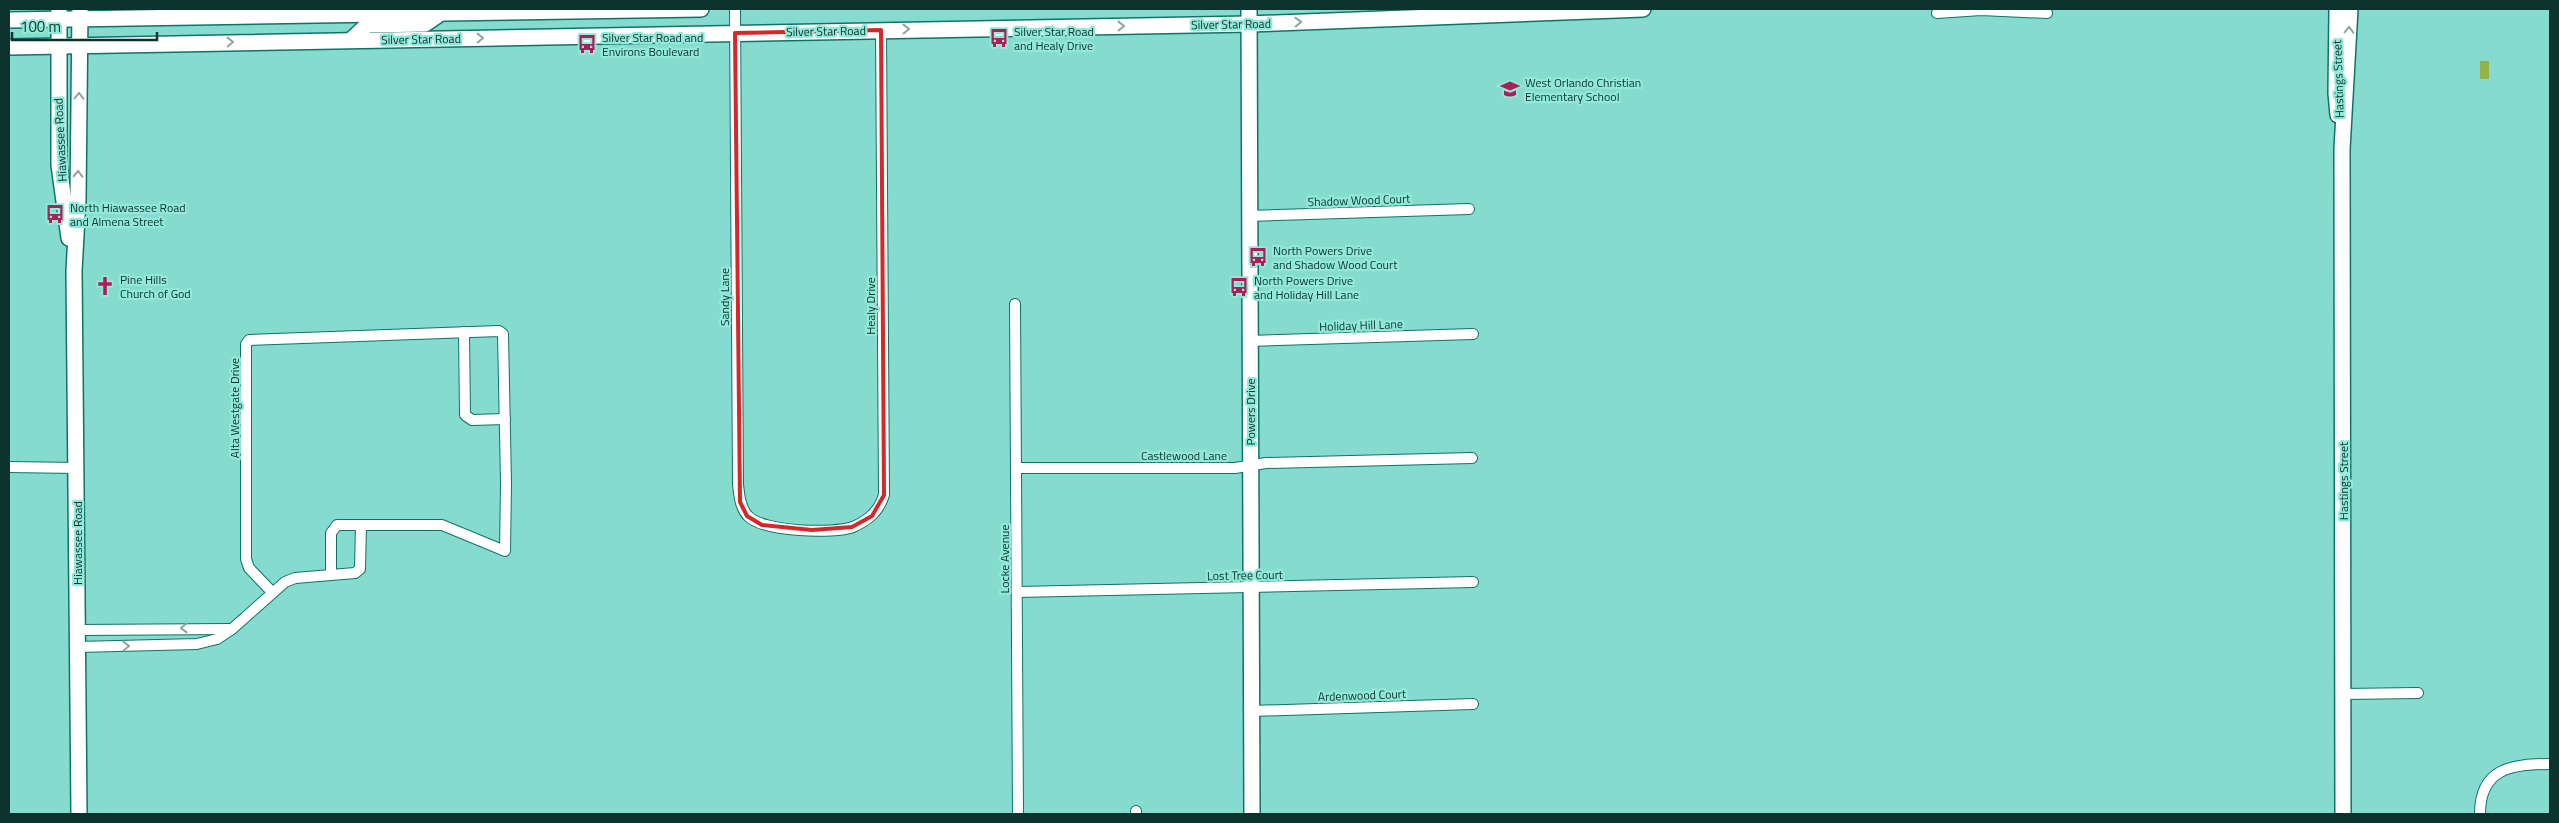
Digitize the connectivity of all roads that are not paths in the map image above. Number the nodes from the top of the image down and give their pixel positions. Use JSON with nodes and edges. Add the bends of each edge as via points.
{"nodes":[{"id":1,"x":700,"y":9,"type":"edge"},
{"id":2,"x":735,"y":9,"type":"edge"},
{"id":3,"x":1445,"y":9,"type":"edge"},
{"id":4,"x":1643,"y":9,"type":"edge"},
{"id":5,"x":2337,"y":9,"type":"edge"},
{"id":6,"x":2350,"y":9,"type":"edge"},
{"id":7,"x":441,"y":13,"type":"junction"},
{"id":8,"x":1937,"y":13,"type":"dead end"},
{"id":9,"x":2047,"y":13,"type":"dead end"},
{"id":10,"x":59,"y":14,"type":"edge"},
{"id":11,"x":80,"y":14,"type":"edge"},
{"id":12,"x":1249,"y":16,"type":"edge"},
{"id":13,"x":1420,"y":17,"type":"junction"},
{"id":14,"x":9,"y":20,"type":"edge"},
{"id":15,"x":881,"y":30,"type":"junction"},
{"id":16,"x":735,"y":33,"type":"junction"},
{"id":17,"x":351,"y":40,"type":"junction"},
{"id":18,"x":58,"y":45,"type":"junction"},
{"id":19,"x":80,"y":45,"type":"junction"},
{"id":20,"x":9,"y":47,"type":"edge"},
{"id":21,"x":2342,"y":149,"type":"junction"},
{"id":22,"x":1469,"y":209,"type":"dead end"},
{"id":23,"x":1248,"y":216,"type":"junction"},
{"id":24,"x":74,"y":271,"type":"junction"},
{"id":25,"x":1015,"y":304,"type":"dead end"},
{"id":26,"x":464,"y":332,"type":"junction"},
{"id":27,"x":1473,"y":334,"type":"dead end"},
{"id":28,"x":1249,"y":341,"type":"junction"},
{"id":29,"x":505,"y":419,"type":"junction"},
{"id":30,"x":1472,"y":458,"type":"dead end"},
{"id":31,"x":1250,"y":465,"type":"junction"},
{"id":32,"x":9,"y":467,"type":"edge"},
{"id":33,"x":77,"y":468,"type":"junction"},
{"id":34,"x":1016,"y":468,"type":"junction"},
{"id":35,"x":360,"y":525,"type":"junction"},
{"id":36,"x":812,"y":530,"type":"joint"},
{"id":37,"x":331,"y":574,"type":"junction"},
{"id":38,"x":1473,"y":582,"type":"dead end"},
{"id":39,"x":1251,"y":587,"type":"junction"},
{"id":40,"x":272,"y":592,"type":"junction"},
{"id":41,"x":1017,"y":592,"type":"junction"},
{"id":42,"x":232,"y":629,"type":"junction"},
{"id":43,"x":78,"y":630,"type":"junction"},
{"id":44,"x":78,"y":647,"type":"junction"},
{"id":45,"x":2344,"y":694,"type":"junction"},
{"id":46,"x":2418,"y":694,"type":"dead end"},
{"id":47,"x":1473,"y":704,"type":"dead end"},
{"id":48,"x":1252,"y":711,"type":"junction"},
{"id":49,"x":2550,"y":764,"type":"edge"},
{"id":50,"x":79,"y":814,"type":"edge"},
{"id":51,"x":1018,"y":814,"type":"edge"},
{"id":52,"x":1252,"y":814,"type":"edge"},
{"id":53,"x":2343,"y":814,"type":"edge"},
{"id":54,"x":2480,"y":814,"type":"edge"}],
"edges":[{"from":1,"to":7,"type":"main road","name":"Silver Star Road"},
{"from":2,"to":16,"type":"street","name":"Sandy Lane"},
{"from":3,"to":13,"type":"main road"},
{"from":4,"to":13,"type":"main road","name":"Silver Star Road"},
{"from":5,"to":21,"type":"main road","name":"Hastings Street","via":[[2336,93]]},
{"from":21,"to":6,"type":"main road","name":"Hastings Street","one_way":true},
{"from":7,"to":11,"type":"main road","name":"Silver Star Road"},
{"from":7,"to":17,"type":"main road","via":[[426,24],[367,26]]},
{"from":8,"to":9,"type":"street","via":[[1981,10]]},
{"from":10,"to":11,"type":"main road","name":"Silver Star Road"},
{"from":10,"to":14,"type":"main road","name":"Silver Star Road"},
{"from":10,"to":18,"type":"main road","name":"Hiawassee Road"},
{"from":11,"to":19,"type":"main road","name":"Hiawassee Road"},
{"from":12,"to":13,"type":"main road","name":"Silver Star Road","one_way":true},
{"from":15,"to":12,"type":"main road","name":"Silver Star Road","one_way":true},
{"from":12,"to":23,"type":"main road","name":"Powers Drive"},
{"from":15,"to":16,"type":"main road","name":"Silver Star Road"},
{"from":15,"to":36,"type":"street","name":"Healy Drive","via":[[884,495],[872,516],[852,527]]},
{"from":17,"to":16,"type":"main road","name":"Silver Star Road","one_way":true},
{"from":16,"to":36,"type":"street","name":"Sandy Lane","via":[[740,502],[747,516],[762,525]]},
{"from":19,"to":17,"type":"main road","name":"Silver Star Road","one_way":true},
{"from":18,"to":19,"type":"main road","name":"Silver Star Road"},
{"from":18,"to":20,"type":"main road","name":"Silver Star Road"},
{"from":18,"to":24,"type":"main road","name":"Hiawassee Road","via":[[59,165]]},
{"from":24,"to":19,"type":"main road","name":"Hiawassee Road","one_way":true},
{"from":21,"to":45,"type":"main road","name":"Hastings Street"},
{"from":22,"to":23,"type":"street","name":"Shadow Wood Court"},
{"from":23,"to":28,"type":"main road","name":"Powers Drive"},
{"from":24,"to":33,"type":"main road","name":"Hiawassee Road"},
{"from":25,"to":34,"type":"street","name":"Locke Avenue"},
{"from":26,"to":29,"type":"street","via":[[466,415],[472,420]]},
{"from":26,"to":29,"type":"street","name":"Alta Westgate Drive","via":[[499,331],[503,334]]},
{"from":26,"to":40,"type":"street","name":"Alta Westgate Drive","via":[[253,338],[246,344],[246,559],[249,568]]},
{"from":27,"to":28,"type":"street","name":"Holiday Hill Lane"},
{"from":28,"to":31,"type":"main road","name":"Powers Drive"},
{"from":29,"to":35,"type":"street","name":"Alta Westgate Drive","via":[[505,552],[442,525]]},
{"from":30,"to":31,"type":"street","name":"Castlewood Lane"},
{"from":31,"to":34,"type":"street","name":"Castlewood Lane","via":[[1235,468]]},
{"from":31,"to":39,"type":"main road","name":"Powers Drive"},
{"from":32,"to":33,"type":"street"},
{"from":33,"to":43,"type":"main road","name":"Hiawassee Road"},
{"from":34,"to":41,"type":"street","name":"Locke Avenue"},
{"from":35,"to":37,"type":"street","name":"Alta Westgate Drive","via":[[337,525],[333,528]]},
{"from":35,"to":37,"type":"street","via":[[360,570]]},
{"from":37,"to":40,"type":"street","via":[[294,578]]},
{"from":38,"to":39,"type":"street","name":"Lost Tree Court"},
{"from":39,"to":41,"type":"street","name":"Lost Tree Court"},
{"from":39,"to":48,"type":"main road","name":"Powers Drive"},
{"from":40,"to":42,"type":"street"},
{"from":41,"to":51,"type":"street","name":"Locke Avenue"},
{"from":42,"to":43,"type":"street","one_way":true},
{"from":44,"to":42,"type":"street","one_way":true,"via":[[197,644],[217,639]]},
{"from":43,"to":44,"type":"main road","name":"Hiawassee Road"},
{"from":44,"to":50,"type":"main road","name":"Hiawassee Road"},
{"from":45,"to":46,"type":"street"},
{"from":45,"to":53,"type":"main road","name":"Hastings Street"},
{"from":47,"to":48,"type":"street","name":"Ardenwood Court"},
{"from":48,"to":52,"type":"main road","name":"Powers Drive"},
{"from":49,"to":54,"type":"street","via":[[2509,767],[2493,776],[2485,787]]}]}
